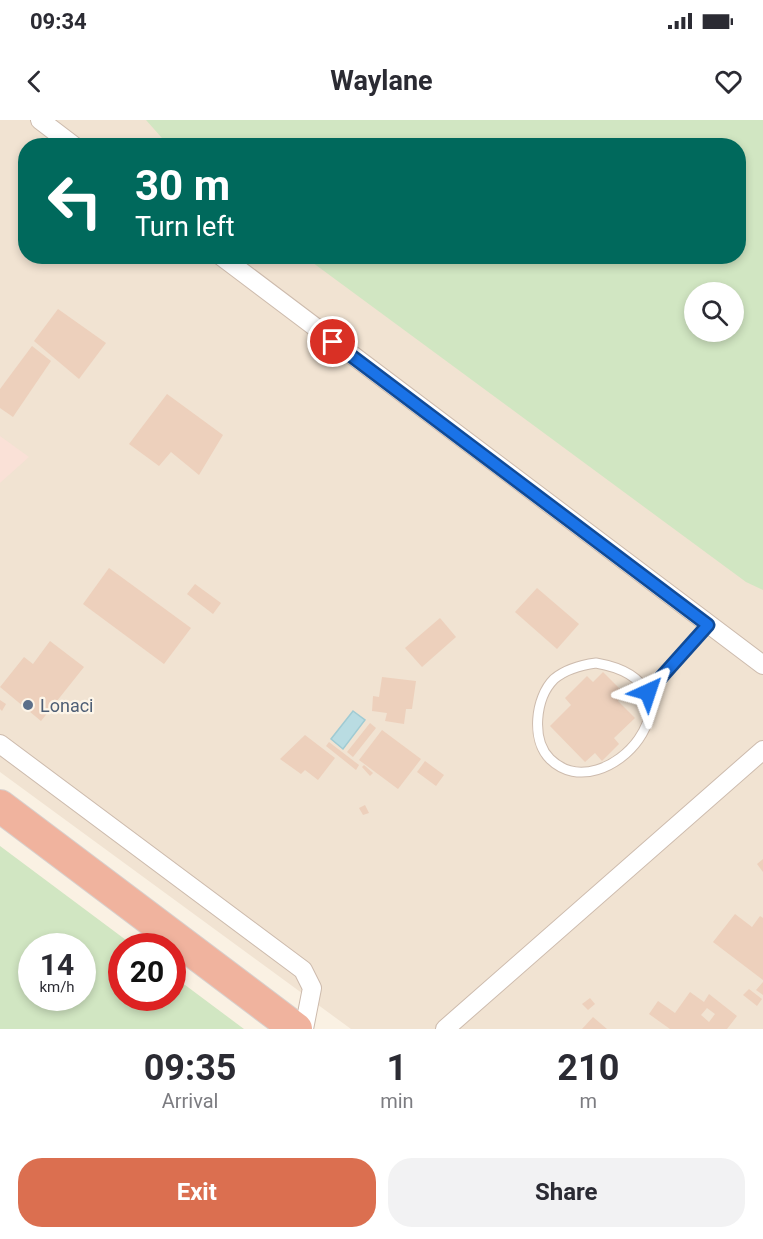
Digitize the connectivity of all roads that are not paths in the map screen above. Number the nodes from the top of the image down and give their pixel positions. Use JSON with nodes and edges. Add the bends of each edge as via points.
{"nodes":[{"id":1,"x":40,"y":120,"type":"edge"},
{"id":2,"x":64,"y":138,"type":"edge"},
{"id":3,"x":232,"y":264,"type":"edge"},
{"id":4,"x":708,"y":625,"type":"junction"},
{"id":5,"x":763,"y":665,"type":"edge"},
{"id":6,"x":648,"y":692,"type":"junction"},
{"id":7,"x":0,"y":744,"type":"edge"},
{"id":8,"x":763,"y":750,"type":"edge"},
{"id":9,"x":0,"y":806,"type":"edge"},
{"id":10,"x":296,"y":1029,"type":"edge"},
{"id":11,"x":304,"y":1029,"type":"edge"},
{"id":12,"x":445,"y":1029,"type":"edge"}],
"edges":[{"from":1,"to":2,"type":"street"},
{"from":3,"to":4,"type":"street"},
{"from":4,"to":5,"type":"street"},
{"from":4,"to":6,"type":"lane"},
{"from":6,"to":6,"type":"lane","via":[[651,703],[637,744],[616,762],[592,771],[570,770],[551,760],[539,743],[536,721],[544,698],[553,680],[575,666],[611,665],[630,674]]},
{"from":7,"to":11,"type":"street","via":[[303,970],[312,988]]},
{"from":8,"to":12,"type":"street"},
{"from":9,"to":10,"type":"highway"}]}
